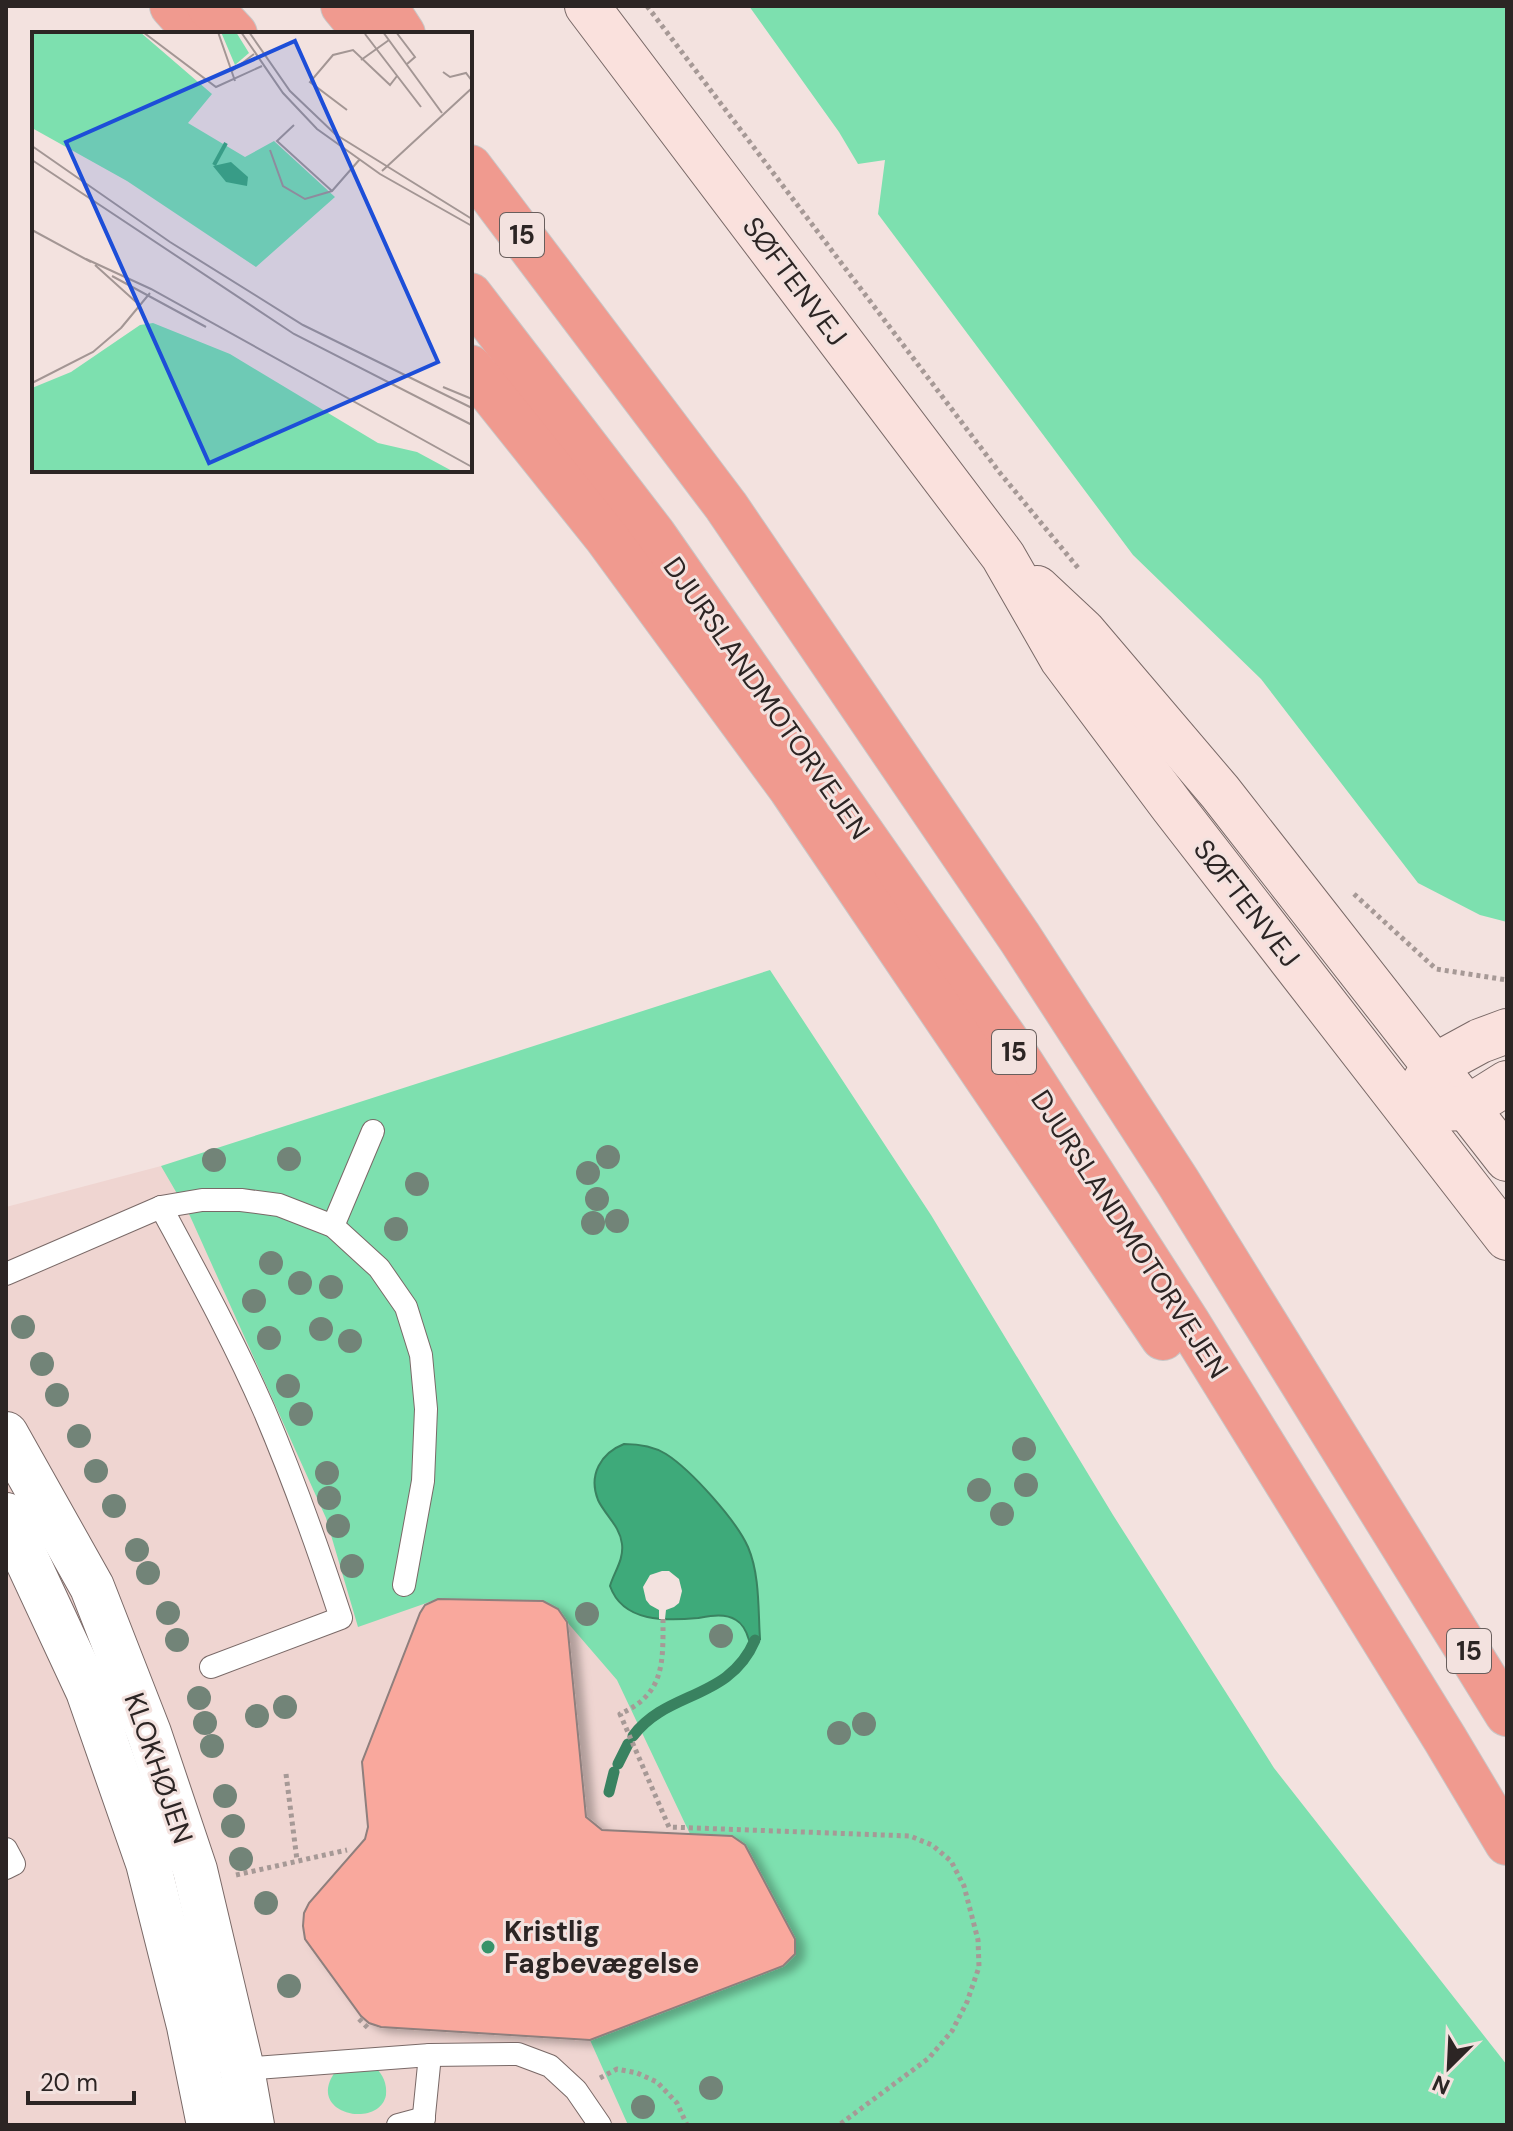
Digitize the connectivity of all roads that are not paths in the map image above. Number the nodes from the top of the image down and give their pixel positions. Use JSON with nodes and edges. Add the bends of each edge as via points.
{"nodes":[{"id":1,"x":172,"y":6,"type":"edge"},
{"id":2,"x":209,"y":6,"type":"edge"},
{"id":3,"x":232,"y":6,"type":"edge"},
{"id":4,"x":343,"y":6,"type":"edge"},
{"id":5,"x":385,"y":6,"type":"edge"},
{"id":6,"x":587,"y":6,"type":"edge"},
{"id":7,"x":195,"y":32,"type":"edge"},
{"id":8,"x":233,"y":32,"type":"edge"},
{"id":9,"x":253,"y":32,"type":"edge"},
{"id":10,"x":364,"y":32,"type":"edge"},
{"id":11,"x":402,"y":32,"type":"edge"},
{"id":12,"x":472,"y":143,"type":"edge"},
{"id":13,"x":472,"y":170,"type":"edge"},
{"id":14,"x":472,"y":298,"type":"edge"},
{"id":15,"x":575,"y":303,"type":"junction"},
{"id":16,"x":472,"y":370,"type":"edge"},
{"id":17,"x":1003,"y":556,"type":"junction"},
{"id":18,"x":1507,"y":1031,"type":"edge"},
{"id":19,"x":1434,"y":1066,"type":"junction"},
{"id":20,"x":1507,"y":1083,"type":"edge"},
{"id":21,"x":1467,"y":1108,"type":"junction"},
{"id":22,"x":1407,"y":1111,"type":"junction"},
{"id":23,"x":373,"y":1131,"type":"dead end"},
{"id":24,"x":1507,"y":1159,"type":"edge"},
{"id":25,"x":161,"y":1207,"type":"junction"},
{"id":26,"x":333,"y":1226,"type":"junction"},
{"id":27,"x":1507,"y":1238,"type":"edge"},
{"id":28,"x":6,"y":1274,"type":"edge"},
{"id":29,"x":6,"y":1434,"type":"edge"},
{"id":30,"x":6,"y":1515,"type":"edge"},
{"id":31,"x":404,"y":1585,"type":"dead end"},
{"id":32,"x":211,"y":1667,"type":"dead end"},
{"id":33,"x":1507,"y":1714,"type":"edge"},
{"id":34,"x":1507,"y":1843,"type":"edge"},
{"id":35,"x":6,"y":1849,"type":"edge"},
{"id":36,"x":6,"y":1868,"type":"edge"},
{"id":37,"x":1507,"y":1870,"type":"edge"},
{"id":38,"x":430,"y":2055,"type":"junction"},
{"id":39,"x":242,"y":2069,"type":"junction"},
{"id":40,"x":423,"y":2122,"type":"edge"},
{"id":41,"x":209,"y":2125,"type":"edge"},
{"id":42,"x":252,"y":2125,"type":"edge"},
{"id":43,"x":398,"y":2125,"type":"edge"},
{"id":44,"x":600,"y":2125,"type":"edge"}],
"edges":[{"from":1,"to":7,"type":"highway"},
{"from":2,"to":8,"type":"highway"},
{"from":3,"to":9,"type":"highway"},
{"from":4,"to":10,"type":"highway"},
{"from":5,"to":11,"type":"highway"},
{"from":6,"to":17,"type":"main road","name":"SØFTENVEJ"},
{"from":12,"to":15,"type":"highway"},
{"from":13,"to":15,"type":"highway","number":"15"},
{"from":14,"to":34,"type":"highway","name":"DJURSLANDMOTORVEJEN","number":"15","via":[[654,535],[1009,1044],[1188,1323]]},
{"from":15,"to":33,"type":"highway","number":"15","via":[[726,506],[1020,938],[1195,1209]]},
{"from":16,"to":37,"type":"highway","via":[[606,537],[791,789],[1166,1342]]},
{"from":17,"to":19,"type":"main road","name":"SØFTENVEJ","via":[[1083,631],[1220,792]]},
{"from":17,"to":22,"type":"main road","name":"SØFTENVEJ","via":[[1062,659]]},
{"from":18,"to":19,"type":"main road"},
{"from":19,"to":21,"type":"main road","name":"SØFTENVEJ"},
{"from":19,"to":22,"type":"main road"},
{"from":20,"to":21,"type":"main road"},
{"from":21,"to":22,"type":"main road"},
{"from":21,"to":24,"type":"main road","name":"SØFTENVEJ"},
{"from":22,"to":27,"type":"main road","name":"SØFTENVEJ"},
{"from":23,"to":26,"type":"lane"},
{"from":25,"to":26,"type":"lane","via":[[241,1200],[279,1205]]},
{"from":25,"to":28,"type":"lane"},
{"from":25,"to":32,"type":"lane","via":[[264,1409],[341,1618]]},
{"from":26,"to":31,"type":"lane","via":[[379,1268],[406,1307],[421,1355],[426,1409],[423,1481]]},
{"from":29,"to":39,"type":"street","name":"KLOKHØJEN","via":[[92,1587],[149,1733],[195,1870]]},
{"from":30,"to":41,"type":"street","name":"KLOKHØJEN","via":[[88,1691],[148,1863]]},
{"from":35,"to":36,"type":"lane","via":[[14,1864]]},
{"from":38,"to":39,"type":"lane"},
{"from":38,"to":40,"type":"lane"},
{"from":38,"to":44,"type":"lane","via":[[518,2054],[550,2066],[576,2090]]},
{"from":39,"to":42,"type":"street","name":"KLOKHØJEN"},
{"from":40,"to":43,"type":"lane"}]}
